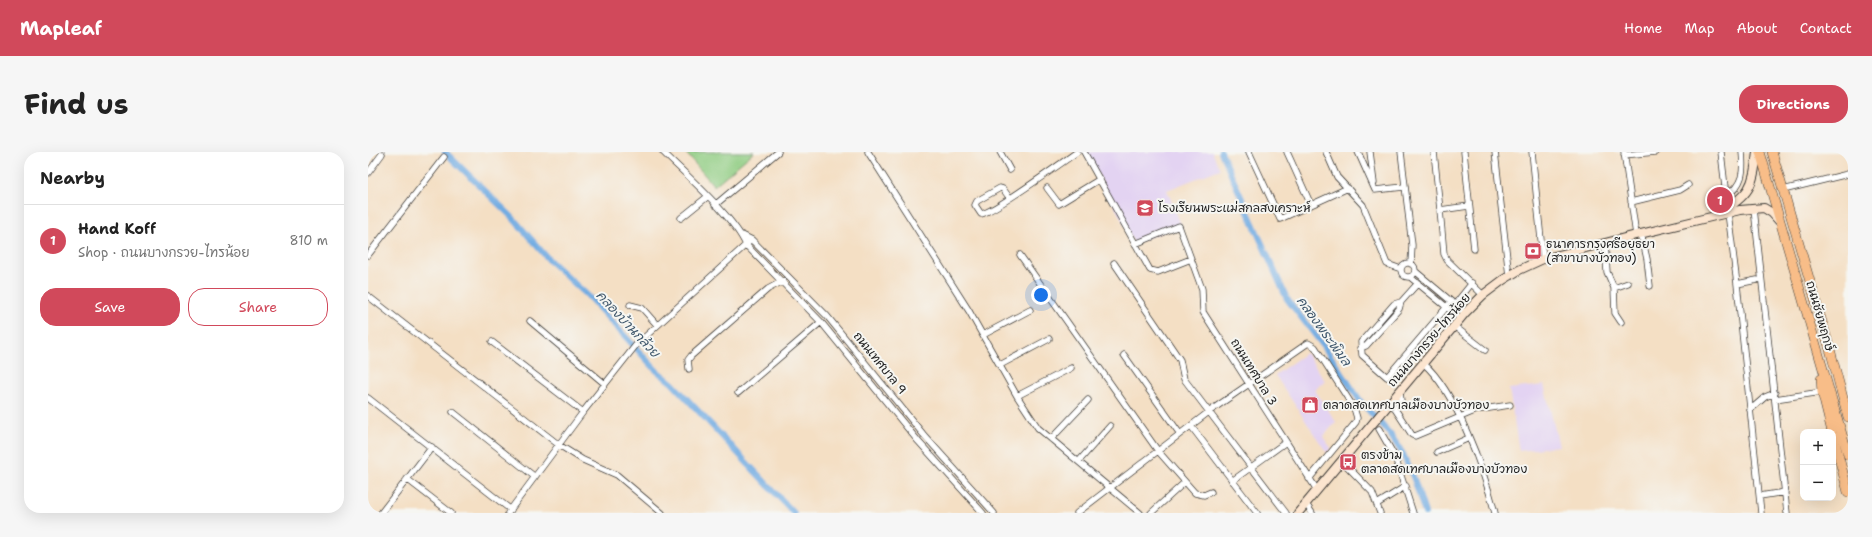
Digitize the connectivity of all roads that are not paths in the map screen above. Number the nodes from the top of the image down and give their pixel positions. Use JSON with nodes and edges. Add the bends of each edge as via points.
{"nodes":[{"id":1,"x":663,"y":152,"type":"edge"},
{"id":2,"x":778,"y":152,"type":"edge"},
{"id":3,"x":868,"y":152,"type":"edge"},
{"id":4,"x":1000,"y":152,"type":"edge"},
{"id":5,"x":1077,"y":152,"type":"edge"},
{"id":6,"x":1084,"y":152,"type":"edge"},
{"id":7,"x":1248,"y":152,"type":"edge"},
{"id":8,"x":1287,"y":152,"type":"edge"},
{"id":9,"x":1326,"y":152,"type":"edge"},
{"id":10,"x":1358,"y":152,"type":"edge"},
{"id":11,"x":1370,"y":152,"type":"edge"},
{"id":12,"x":1400,"y":152,"type":"edge"},
{"id":13,"x":1434,"y":152,"type":"edge"},
{"id":14,"x":1464,"y":152,"type":"edge"},
{"id":15,"x":1495,"y":152,"type":"edge"},
{"id":16,"x":1532,"y":152,"type":"edge"},
{"id":17,"x":1656,"y":152,"type":"edge"},
{"id":18,"x":1721,"y":152,"type":"edge"},
{"id":19,"x":1742,"y":152,"type":"edge"},
{"id":20,"x":1759,"y":152,"type":"edge"},
{"id":21,"x":1772,"y":152,"type":"edge"},
{"id":22,"x":1624,"y":153,"type":"edge"},
{"id":23,"x":382,"y":154,"type":"dead end"},
{"id":24,"x":444,"y":157,"type":"dead end"},
{"id":25,"x":1010,"y":170,"type":"dead end"},
{"id":26,"x":368,"y":173,"type":"edge"},
{"id":27,"x":1848,"y":174,"type":"edge"},
{"id":28,"x":1100,"y":179,"type":"junction"},
{"id":29,"x":1688,"y":185,"type":"dead end"},
{"id":30,"x":1047,"y":188,"type":"dead end"},
{"id":31,"x":1348,"y":188,"type":"junction"},
{"id":32,"x":1404,"y":188,"type":"junction"},
{"id":33,"x":1375,"y":190,"type":"junction"},
{"id":34,"x":1783,"y":190,"type":"junction"},
{"id":35,"x":1726,"y":196,"type":"junction"},
{"id":36,"x":707,"y":197,"type":"junction"},
{"id":37,"x":1009,"y":197,"type":"junction"},
{"id":38,"x":1631,"y":202,"type":"junction"},
{"id":39,"x":715,"y":204,"type":"junction"},
{"id":40,"x":1310,"y":205,"type":"junction"},
{"id":41,"x":1469,"y":206,"type":"junction"},
{"id":42,"x":1754,"y":209,"type":"junction"},
{"id":43,"x":1440,"y":210,"type":"junction"},
{"id":44,"x":1729,"y":210,"type":"junction"},
{"id":45,"x":682,"y":218,"type":"dead end"},
{"id":46,"x":1779,"y":221,"type":"junction"},
{"id":47,"x":742,"y":234,"type":"junction"},
{"id":48,"x":1638,"y":234,"type":"junction"},
{"id":49,"x":752,"y":240,"type":"junction"},
{"id":50,"x":1605,"y":243,"type":"junction"},
{"id":51,"x":1135,"y":244,"type":"junction"},
{"id":52,"x":746,"y":245,"type":"junction"},
{"id":53,"x":1474,"y":249,"type":"dead end"},
{"id":54,"x":1789,"y":254,"type":"joint"},
{"id":55,"x":368,"y":255,"type":"edge"},
{"id":56,"x":1020,"y":255,"type":"dead end"},
{"id":57,"x":1191,"y":259,"type":"junction"},
{"id":58,"x":1543,"y":259,"type":"junction"},
{"id":59,"x":1114,"y":263,"type":"dead end"},
{"id":60,"x":1411,"y":264,"type":"junction"},
{"id":61,"x":1401,"y":269,"type":"junction"},
{"id":62,"x":1415,"y":271,"type":"junction"},
{"id":63,"x":1509,"y":276,"type":"junction"},
{"id":64,"x":1410,"y":277,"type":"junction"},
{"id":65,"x":1757,"y":280,"type":"dead end"},
{"id":66,"x":783,"y":281,"type":"junction"},
{"id":67,"x":1418,"y":283,"type":"junction"},
{"id":68,"x":1472,"y":283,"type":"junction"},
{"id":69,"x":1628,"y":283,"type":"dead end"},
{"id":70,"x":1737,"y":284,"type":"junction"},
{"id":71,"x":1650,"y":286,"type":"dead end"},
{"id":72,"x":1614,"y":288,"type":"junction"},
{"id":73,"x":1483,"y":295,"type":"junction"},
{"id":74,"x":368,"y":296,"type":"edge"},
{"id":75,"x":1401,"y":302,"type":"junction"},
{"id":76,"x":1453,"y":304,"type":"junction"},
{"id":77,"x":630,"y":305,"type":"dead end"},
{"id":78,"x":1449,"y":309,"type":"junction"},
{"id":79,"x":1030,"y":310,"type":"dead end"},
{"id":80,"x":1463,"y":316,"type":"junction"},
{"id":81,"x":530,"y":321,"type":"dead end"},
{"id":82,"x":821,"y":322,"type":"junction"},
{"id":83,"x":1621,"y":322,"type":"dead end"},
{"id":84,"x":1376,"y":324,"type":"junction"},
{"id":85,"x":657,"y":325,"type":"junction"},
{"id":86,"x":1454,"y":326,"type":"junction"},
{"id":87,"x":1381,"y":328,"type":"junction"},
{"id":88,"x":983,"y":335,"type":"junction"},
{"id":89,"x":1049,"y":339,"type":"dead end"},
{"id":90,"x":492,"y":342,"type":"dead end"},
{"id":91,"x":1360,"y":348,"type":"junction"},
{"id":92,"x":1485,"y":350,"type":"dead end"},
{"id":93,"x":1831,"y":353,"type":"junction"},
{"id":94,"x":1124,"y":354,"type":"dead end"},
{"id":95,"x":1820,"y":361,"type":"junction"},
{"id":96,"x":1423,"y":363,"type":"junction"},
{"id":97,"x":1000,"y":365,"type":"junction"},
{"id":98,"x":1071,"y":368,"type":"dead end"},
{"id":99,"x":689,"y":369,"type":"dead end"},
{"id":100,"x":605,"y":384,"type":"junction"},
{"id":101,"x":1248,"y":384,"type":"junction"},
{"id":102,"x":1400,"y":392,"type":"junction"},
{"id":103,"x":1822,"y":392,"type":"junction"},
{"id":104,"x":738,"y":393,"type":"dead end"},
{"id":105,"x":1017,"y":396,"type":"junction"},
{"id":106,"x":1775,"y":396,"type":"junction"},
{"id":107,"x":1848,"y":396,"type":"edge"},
{"id":108,"x":368,"y":398,"type":"edge"},
{"id":109,"x":1088,"y":400,"type":"dead end"},
{"id":110,"x":1510,"y":405,"type":"dead end"},
{"id":111,"x":1750,"y":410,"type":"junction"},
{"id":112,"x":1210,"y":411,"type":"junction"},
{"id":113,"x":452,"y":412,"type":"dead end"},
{"id":114,"x":583,"y":412,"type":"junction"},
{"id":115,"x":1459,"y":417,"type":"junction"},
{"id":116,"x":1848,"y":417,"type":"edge"},
{"id":117,"x":1110,"y":426,"type":"dead end"},
{"id":118,"x":1192,"y":426,"type":"junction"},
{"id":119,"x":1379,"y":429,"type":"dead end"},
{"id":120,"x":1831,"y":429,"type":"edge"},
{"id":121,"x":1180,"y":434,"type":"junction"},
{"id":122,"x":1469,"y":438,"type":"junction"},
{"id":123,"x":1051,"y":439,"type":"junction"},
{"id":124,"x":1286,"y":442,"type":"junction"},
{"id":125,"x":559,"y":445,"type":"junction"},
{"id":126,"x":1836,"y":446,"type":"edge"},
{"id":127,"x":432,"y":447,"type":"junction"},
{"id":128,"x":1158,"y":452,"type":"junction"},
{"id":129,"x":1437,"y":452,"type":"dead end"},
{"id":130,"x":1848,"y":455,"type":"edge"},
{"id":131,"x":1079,"y":461,"type":"junction"},
{"id":132,"x":1342,"y":461,"type":"junction"},
{"id":133,"x":1252,"y":467,"type":"junction"},
{"id":134,"x":535,"y":477,"type":"junction"},
{"id":135,"x":1309,"y":478,"type":"junction"},
{"id":136,"x":407,"y":479,"type":"junction"},
{"id":137,"x":1232,"y":481,"type":"junction"},
{"id":138,"x":1185,"y":482,"type":"junction"},
{"id":139,"x":1406,"y":486,"type":"junction"},
{"id":140,"x":1111,"y":487,"type":"junction"},
{"id":141,"x":1317,"y":490,"type":"junction"},
{"id":142,"x":1211,"y":492,"type":"dead end"},
{"id":143,"x":1785,"y":492,"type":"junction"},
{"id":144,"x":1848,"y":492,"type":"edge"},
{"id":145,"x":1760,"y":496,"type":"junction"},
{"id":146,"x":1306,"y":504,"type":"junction"},
{"id":147,"x":1378,"y":504,"type":"junction"},
{"id":148,"x":510,"y":511,"type":"edge"},
{"id":149,"x":383,"y":512,"type":"edge"},
{"id":150,"x":451,"y":513,"type":"edge"},
{"id":151,"x":662,"y":513,"type":"edge"},
{"id":152,"x":983,"y":513,"type":"edge"},
{"id":153,"x":994,"y":513,"type":"edge"},
{"id":154,"x":1077,"y":513,"type":"edge"},
{"id":155,"x":1140,"y":513,"type":"edge"},
{"id":156,"x":1151,"y":513,"type":"edge"},
{"id":157,"x":1257,"y":513,"type":"edge"},
{"id":158,"x":1286,"y":513,"type":"edge"},
{"id":159,"x":1298,"y":513,"type":"edge"},
{"id":160,"x":1312,"y":513,"type":"edge"},
{"id":161,"x":1380,"y":513,"type":"edge"},
{"id":162,"x":1413,"y":513,"type":"edge"},
{"id":163,"x":1495,"y":513,"type":"edge"},
{"id":164,"x":1761,"y":513,"type":"edge"},
{"id":165,"x":1787,"y":513,"type":"edge"}],
"edges":[{"from":1,"to":36,"type":"street","name":"ถนนเทศบาล 9"},
{"from":2,"to":39,"type":"street"},
{"from":3,"to":88,"type":"street"},
{"from":4,"to":25,"type":"street"},
{"from":5,"to":37,"type":"street"},
{"from":6,"to":28,"type":"street"},
{"from":7,"to":40,"type":"street","via":[[1280,219]]},
{"from":8,"to":40,"type":"street"},
{"from":9,"to":31,"type":"street","via":[[1337,177]]},
{"from":10,"to":33,"type":"street"},
{"from":11,"to":33,"type":"street"},
{"from":12,"to":32,"type":"street"},
{"from":13,"to":43,"type":"street"},
{"from":14,"to":41,"type":"street"},
{"from":15,"to":63,"type":"street"},
{"from":16,"to":58,"type":"street"},
{"from":17,"to":22,"type":"street"},
{"from":18,"to":35,"type":"street"},
{"from":19,"to":35,"type":"street","via":[[1744,164],[1740,182],[1735,190]]},
{"from":20,"to":44,"type":"main road","name":"ถนนบางกรวย-ไทรน้อย","via":[[1750,187]]},
{"from":20,"to":46,"type":"main road","name":"ถนนบางกรวย-ไทรน้อย"},
{"from":21,"to":34,"type":"main road"},
{"from":22,"to":38,"type":"street"},
{"from":23,"to":26,"type":"street"},
{"from":24,"to":55,"type":"street"},
{"from":27,"to":34,"type":"street"},
{"from":28,"to":30,"type":"street","via":[[1058,204]]},
{"from":28,"to":51,"type":"street"},
{"from":29,"to":38,"type":"street","via":[[1680,190]]},
{"from":31,"to":40,"type":"street"},
{"from":31,"to":61,"type":"street","via":[[1363,205],[1387,264]]},
{"from":32,"to":33,"type":"street"},
{"from":32,"to":60,"type":"street","via":[[1412,245]]},
{"from":34,"to":93,"type":"main road","name":"ถนนชัยพฤกษ์"},
{"from":35,"to":44,"type":"street"},
{"from":36,"to":39,"type":"street","name":"ถนนเทศบาล 9"},
{"from":36,"to":45,"type":"street"},
{"from":37,"to":37,"type":"street","via":[[983,214],[975,205],[977,201],[1000,188],[1003,188]]},
{"from":38,"to":48,"type":"street"},
{"from":39,"to":47,"type":"street","name":"ถนนเทศบาล 9"},
{"from":41,"to":43,"type":"street"},
{"from":41,"to":53,"type":"street"},
{"from":42,"to":44,"type":"main road","name":"ถนนบางกรวย-ไทรน้อย"},
{"from":42,"to":46,"type":"main road","name":"ถนนบางกรวย-ไทรน้อย","via":[[1768,210]]},
{"from":42,"to":106,"type":"street"},
{"from":43,"to":68,"type":"street","via":[[1444,254],[1447,260]]},
{"from":44,"to":48,"type":"main road","name":"ถนนบางกรวย-ไทรน้อย","via":[[1711,217]]},
{"from":44,"to":70,"type":"street"},
{"from":46,"to":54,"type":"main road","name":"ถนนบางกรวย-ไทรน้อย"},
{"from":47,"to":49,"type":"street","name":"ถนนเทศบาล 9"},
{"from":47,"to":52,"type":"street","name":"ถนนเทศบาล 9"},
{"from":48,"to":50,"type":"main road","name":"ถนนบางกรวย-ไทรน้อย"},
{"from":48,"to":71,"type":"street","via":[[1647,259]]},
{"from":49,"to":52,"type":"street"},
{"from":49,"to":153,"type":"street","name":"ถนนเทศบาล 9","via":[[827,316],[923,434]]},
{"from":50,"to":58,"type":"main road","name":"ถนนบางกรวย-ไทรน้อย"},
{"from":50,"to":72,"type":"street","via":[[1607,272]]},
{"from":51,"to":57,"type":"street","via":[[1150,270],[1154,272]]},
{"from":51,"to":57,"type":"street","name":"ถนนเทศบาล 3","via":[[1180,226]]},
{"from":52,"to":66,"type":"street","name":"ถนนเทศบาล 9"},
{"from":52,"to":85,"type":"street"},
{"from":54,"to":95,"type":"main road","name":"ถนนชัยพฤกษ์"},
{"from":56,"to":128,"type":"street"},
{"from":57,"to":101,"type":"street","name":"ถนนเทศบาล 3","via":[[1202,289],[1203,312]]},
{"from":58,"to":63,"type":"main road","name":"ถนนบางกรวย-ไทรน้อย"},
{"from":59,"to":112,"type":"street","via":[[1180,360],[1184,379]]},
{"from":60,"to":61,"type":"street","via":[[1405,264]]},
{"from":60,"to":62,"type":"street"},
{"from":61,"to":64,"type":"street","via":[[1404,276]]},
{"from":62,"to":64,"type":"street"},
{"from":62,"to":76,"type":"street"},
{"from":63,"to":73,"type":"main road","name":"ถนนบางกรวย-ไทรน้อย"},
{"from":64,"to":67,"type":"street"},
{"from":65,"to":70,"type":"street"},
{"from":66,"to":82,"type":"street","name":"ถนนเทศบาล 9"},
{"from":66,"to":99,"type":"street","via":[[768,289],[691,356],[688,360]]},
{"from":67,"to":75,"type":"street"},
{"from":67,"to":78,"type":"street"},
{"from":68,"to":73,"type":"street"},
{"from":68,"to":76,"type":"street"},
{"from":69,"to":72,"type":"street"},
{"from":70,"to":111,"type":"street"},
{"from":72,"to":83,"type":"street","via":[[1615,314]]},
{"from":73,"to":80,"type":"main road","name":"ถนนบางกรวย-ไทรน้อย"},
{"from":74,"to":125,"type":"street"},
{"from":75,"to":84,"type":"street","via":[[1394,304]]},
{"from":75,"to":87,"type":"street","via":[[1399,309]]},
{"from":76,"to":78,"type":"street"},
{"from":76,"to":80,"type":"street"},
{"from":77,"to":85,"type":"street","via":[[642,308]]},
{"from":78,"to":80,"type":"street"},
{"from":78,"to":91,"type":"street","via":[[1387,377],[1363,357]]},
{"from":79,"to":88,"type":"street"},
{"from":80,"to":86,"type":"main road","name":"ถนนบางกรวย-ไทรน้อย"},
{"from":81,"to":100,"type":"street"},
{"from":82,"to":104,"type":"street"},
{"from":82,"to":152,"type":"street","name":"ถนนเทศบาล 9","via":[[918,441]]},
{"from":84,"to":87,"type":"street"},
{"from":84,"to":91,"type":"street","via":[[1361,342]]},
{"from":85,"to":100,"type":"street","via":[[636,345]]},
{"from":86,"to":92,"type":"street"},
{"from":86,"to":96,"type":"main road","name":"ถนนบางกรวย-ไทรน้อย"},
{"from":87,"to":91,"type":"street","via":[[1366,346]]},
{"from":88,"to":97,"type":"street"},
{"from":89,"to":97,"type":"street"},
{"from":90,"to":114,"type":"street"},
{"from":93,"to":107,"type":"main road"},
{"from":93,"to":116,"type":"main road","name":"ถนนชัยพฤกษ์"},
{"from":94,"to":121,"type":"street"},
{"from":95,"to":103,"type":"main road"},
{"from":95,"to":130,"type":"main road","name":"ถนนชัยพฤกษ์"},
{"from":96,"to":102,"type":"main road","name":"ถนนบางกรวย-ไทรน้อย"},
{"from":96,"to":115,"type":"street","via":[[1440,380]]},
{"from":97,"to":105,"type":"street"},
{"from":98,"to":105,"type":"street"},
{"from":100,"to":114,"type":"street"},
{"from":101,"to":112,"type":"street"},
{"from":101,"to":124,"type":"street","name":"ถนนเทศบาล 3"},
{"from":101,"to":135,"type":"street","via":[[1303,345],[1308,343],[1315,347],[1354,408],[1357,418]]},
{"from":102,"to":115,"type":"street","via":[[1401,401],[1396,409],[1415,436]]},
{"from":102,"to":132,"type":"main road","name":"ถนนบางกรวย-ไทรน้อย"},
{"from":103,"to":106,"type":"street"},
{"from":103,"to":120,"type":"main road"},
{"from":105,"to":123,"type":"street","via":[[1038,428]]},
{"from":106,"to":111,"type":"street","via":[[1765,397]]},
{"from":106,"to":143,"type":"street"},
{"from":108,"to":127,"type":"street"},
{"from":109,"to":123,"type":"street"},
{"from":110,"to":115,"type":"street","via":[[1477,410]]},
{"from":111,"to":145,"type":"street"},
{"from":112,"to":118,"type":"street"},
{"from":112,"to":133,"type":"street"},
{"from":113,"to":134,"type":"street"},
{"from":114,"to":125,"type":"street"},
{"from":115,"to":122,"type":"street"},
{"from":117,"to":131,"type":"street"},
{"from":118,"to":121,"type":"street"},
{"from":118,"to":137,"type":"street"},
{"from":119,"to":139,"type":"street","via":[[1395,457]]},
{"from":121,"to":128,"type":"street"},
{"from":122,"to":129,"type":"street"},
{"from":122,"to":163,"type":"street"},
{"from":123,"to":131,"type":"street"},
{"from":124,"to":133,"type":"street"},
{"from":124,"to":135,"type":"street","name":"ถนนเทศบาล 3"},
{"from":125,"to":134,"type":"street"},
{"from":125,"to":151,"type":"street","via":[[583,460],[617,475]]},
{"from":126,"to":144,"type":"main road"},
{"from":127,"to":136,"type":"street"},
{"from":127,"to":148,"type":"street"},
{"from":128,"to":138,"type":"street"},
{"from":128,"to":140,"type":"street"},
{"from":131,"to":140,"type":"street"},
{"from":132,"to":141,"type":"main road","name":"ถนนบางกรวย-ไทรน้อย"},
{"from":132,"to":147,"type":"street","via":[[1367,486]]},
{"from":133,"to":137,"type":"street"},
{"from":133,"to":158,"type":"street"},
{"from":134,"to":148,"type":"street"},
{"from":135,"to":141,"type":"street","name":"ถนนเทศบาล 3"},
{"from":136,"to":149,"type":"street"},
{"from":136,"to":150,"type":"street"},
{"from":137,"to":157,"type":"street"},
{"from":138,"to":142,"type":"street","via":[[1195,493],[1204,495]]},
{"from":138,"to":156,"type":"street"},
{"from":139,"to":147,"type":"street"},
{"from":139,"to":162,"type":"street"},
{"from":140,"to":154,"type":"street"},
{"from":140,"to":155,"type":"street"},
{"from":141,"to":146,"type":"main road","name":"ถนนบางกรวย-ไทรน้อย"},
{"from":143,"to":145,"type":"street"},
{"from":143,"to":165,"type":"street"},
{"from":145,"to":164,"type":"street"},
{"from":146,"to":159,"type":"main road","name":"ถนนบางกรวย-ไทรน้อย"},
{"from":146,"to":160,"type":"street"},
{"from":147,"to":161,"type":"street"}]}
